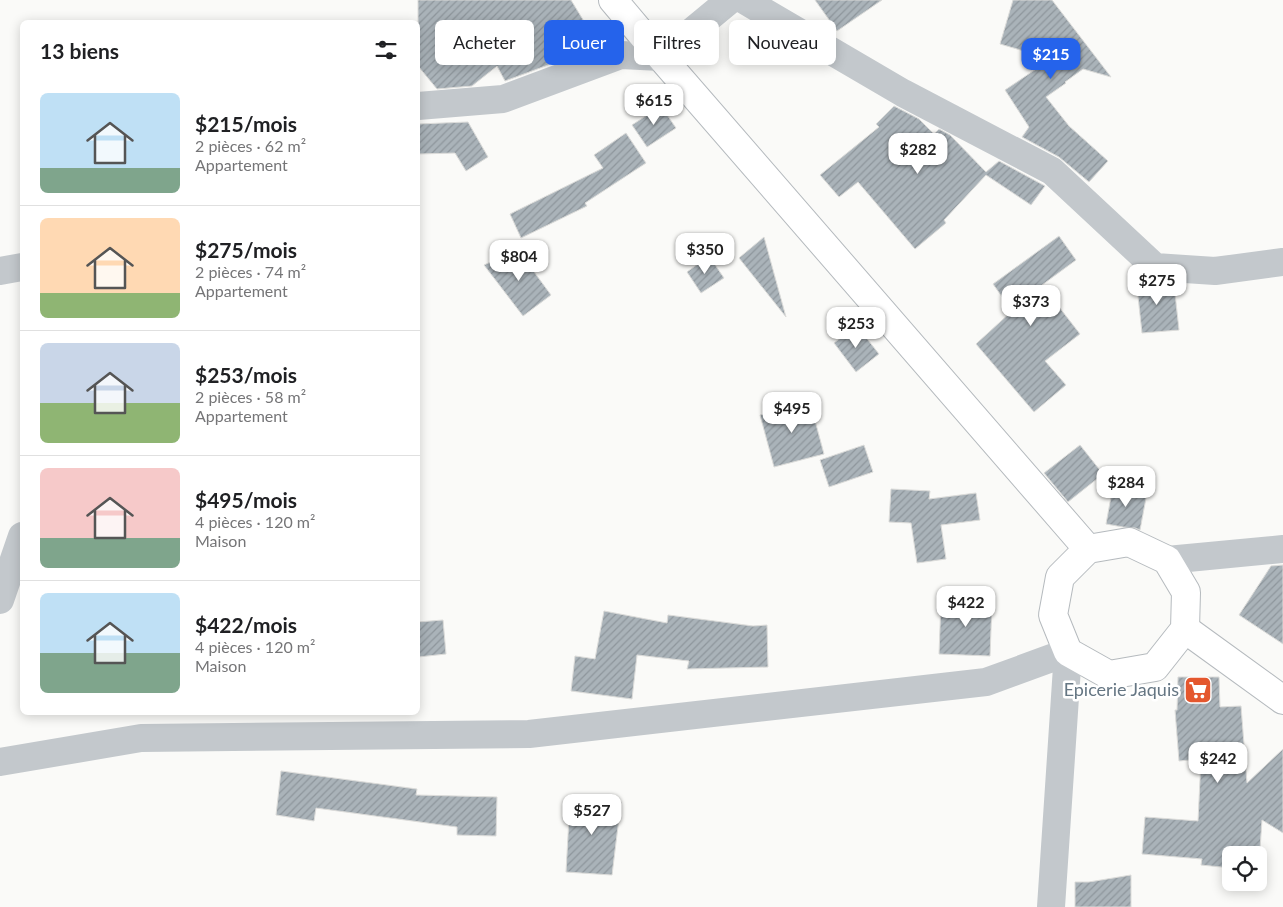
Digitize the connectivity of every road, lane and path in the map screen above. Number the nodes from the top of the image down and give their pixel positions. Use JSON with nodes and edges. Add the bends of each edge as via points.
{"nodes":[{"id":1,"x":613,"y":0,"type":"edge"},
{"id":2,"x":730,"y":0,"type":"edge"},
{"id":3,"x":744,"y":0,"type":"edge"},
{"id":4,"x":706,"y":20,"type":"edge"},
{"id":5,"x":634,"y":25,"type":"edge"},
{"id":6,"x":634,"y":56,"type":"edge"},
{"id":7,"x":667,"y":65,"type":"edge"},
{"id":8,"x":420,"y":106,"type":"edge"},
{"id":9,"x":1283,"y":262,"type":"edge"},
{"id":10,"x":20,"y":267,"type":"edge"},
{"id":11,"x":0,"y":271,"type":"edge"},
{"id":12,"x":20,"y":542,"type":"edge"},
{"id":13,"x":1088,"y":549,"type":"junction"},
{"id":14,"x":1283,"y":549,"type":"edge"},
{"id":15,"x":1167,"y":560,"type":"junction"},
{"id":16,"x":0,"y":600,"type":"edge"},
{"id":17,"x":1185,"y":629,"type":"junction"},
{"id":18,"x":1068,"y":652,"type":"junction"},
{"id":19,"x":1283,"y":700,"type":"edge"},
{"id":20,"x":0,"y":762,"type":"edge"},
{"id":21,"x":1051,"y":907,"type":"edge"}],
"edges":[{"from":1,"to":5,"type":"main road"},
{"from":2,"to":4,"type":"street"},
{"from":3,"to":9,"type":"street","via":[[903,93],[1052,172],[1155,266],[1216,271]]},
{"from":6,"to":8,"type":"street","via":[[621,55],[504,99]]},
{"from":7,"to":13,"type":"main road"},
{"from":10,"to":11,"type":"street"},
{"from":12,"to":16,"type":"street"},
{"from":13,"to":15,"type":"main road","via":[[1129,542]]},
{"from":13,"to":18,"type":"main road","via":[[1060,577],[1053,616]]},
{"from":14,"to":15,"type":"street"},
{"from":15,"to":17,"type":"main road","via":[[1186,592]]},
{"from":17,"to":18,"type":"main road","via":[[1155,667],[1109,676]]},
{"from":17,"to":19,"type":"main road"},
{"from":18,"to":20,"type":"street","via":[[986,682],[529,734],[141,738]]},
{"from":18,"to":21,"type":"street"}]}
